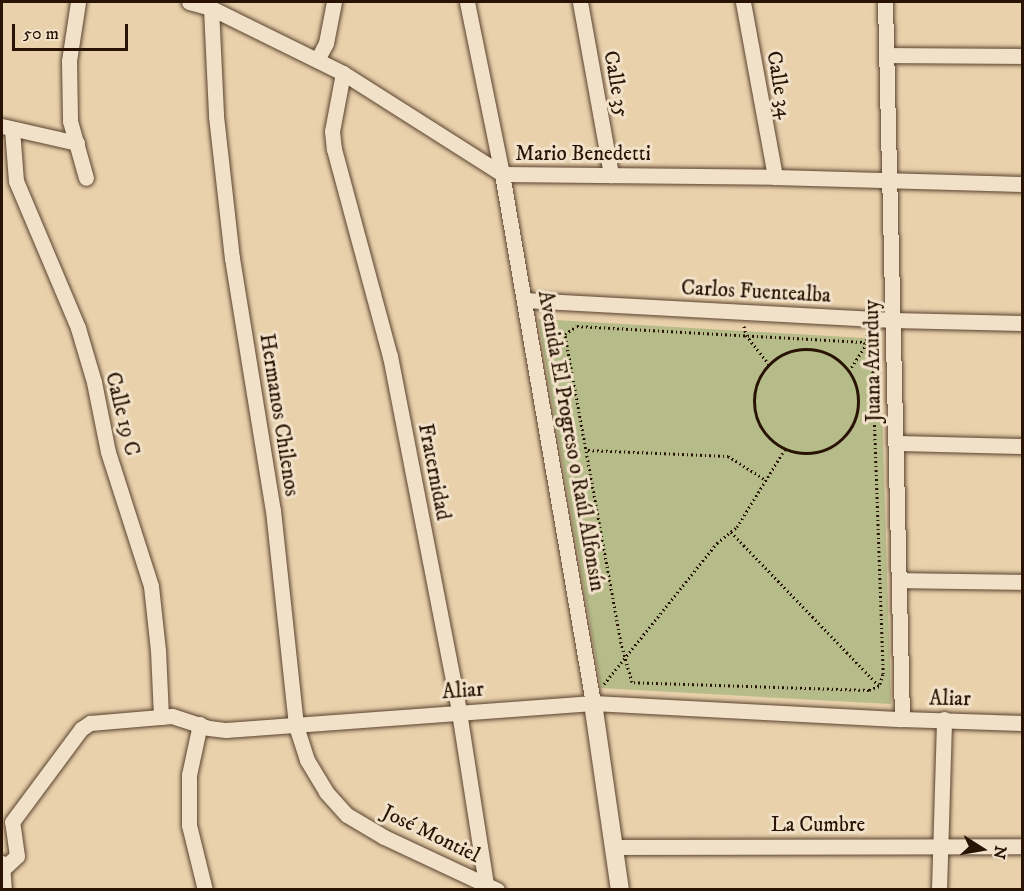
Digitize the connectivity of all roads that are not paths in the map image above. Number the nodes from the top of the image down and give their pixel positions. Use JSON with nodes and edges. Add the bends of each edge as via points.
{"nodes":[{"id":1,"x":78,"y":2,"type":"edge"},
{"id":2,"x":189,"y":2,"type":"edge"},
{"id":3,"x":334,"y":2,"type":"edge"},
{"id":4,"x":467,"y":2,"type":"edge"},
{"id":5,"x":580,"y":2,"type":"edge"},
{"id":6,"x":743,"y":2,"type":"edge"},
{"id":7,"x":885,"y":2,"type":"edge"},
{"id":8,"x":211,"y":8,"type":"junction"},
{"id":9,"x":887,"y":55,"type":"junction"},
{"id":10,"x":1023,"y":56,"type":"edge"},
{"id":11,"x":317,"y":60,"type":"junction"},
{"id":12,"x":343,"y":73,"type":"junction"},
{"id":13,"x":7,"y":128,"type":"edge"},
{"id":14,"x":77,"y":143,"type":"junction"},
{"id":15,"x":502,"y":174,"type":"junction"},
{"id":16,"x":611,"y":175,"type":"junction"},
{"id":17,"x":775,"y":177,"type":"junction"},
{"id":18,"x":86,"y":178,"type":"dead end"},
{"id":19,"x":890,"y":180,"type":"junction"},
{"id":20,"x":16,"y":181,"type":"junction"},
{"id":21,"x":1023,"y":184,"type":"edge"},
{"id":22,"x":2,"y":188,"type":"edge"},
{"id":23,"x":524,"y":300,"type":"junction"},
{"id":24,"x":893,"y":320,"type":"junction"},
{"id":25,"x":1023,"y":323,"type":"edge"},
{"id":26,"x":896,"y":443,"type":"junction"},
{"id":27,"x":1023,"y":446,"type":"edge"},
{"id":28,"x":899,"y":580,"type":"junction"},
{"id":29,"x":1023,"y":582,"type":"edge"},
{"id":30,"x":593,"y":698,"type":"junction"},
{"id":31,"x":459,"y":712,"type":"junction"},
{"id":32,"x":161,"y":717,"type":"junction"},
{"id":33,"x":902,"y":719,"type":"junction"},
{"id":34,"x":944,"y":719,"type":"junction"},
{"id":35,"x":1023,"y":723,"type":"edge"},
{"id":36,"x":200,"y":724,"type":"junction"},
{"id":37,"x":296,"y":726,"type":"junction"},
{"id":38,"x":347,"y":815,"type":"joint"},
{"id":39,"x":940,"y":845,"type":"junction"},
{"id":40,"x":1023,"y":846,"type":"edge"},
{"id":41,"x":614,"y":847,"type":"junction"},
{"id":42,"x":2,"y":866,"type":"edge"},
{"id":43,"x":491,"y":887,"type":"edge"},
{"id":44,"x":4,"y":890,"type":"edge"},
{"id":45,"x":205,"y":890,"type":"edge"},
{"id":46,"x":620,"y":890,"type":"edge"},
{"id":47,"x":939,"y":890,"type":"edge"}],
"edges":[{"from":1,"to":14,"type":"street","via":[[69,61],[70,121]]},
{"from":2,"to":8,"type":"street","name":"Mario Benedetti"},
{"from":3,"to":11,"type":"street","via":[[328,36]]},
{"from":4,"to":15,"type":"street","name":"Avenida El Progreso o Raúl Alfonsín"},
{"from":5,"to":16,"type":"street","name":"Calle 35"},
{"from":6,"to":17,"type":"street","name":"Calle 34"},
{"from":7,"to":9,"type":"street","name":"Juana Azurduy"},
{"from":8,"to":11,"type":"street","name":"Mario Benedetti"},
{"from":8,"to":37,"type":"street","name":"Hermanos Chilenos","via":[[216,116],[230,234],[273,510]]},
{"from":9,"to":10,"type":"street"},
{"from":9,"to":19,"type":"street","name":"Juana Azurduy"},
{"from":11,"to":12,"type":"street","name":"Mario Benedetti"},
{"from":12,"to":15,"type":"street","name":"Mario Benedetti"},
{"from":12,"to":31,"type":"street","name":"Fraternidad","via":[[332,131],[334,149],[390,356]]},
{"from":13,"to":14,"type":"street"},
{"from":13,"to":20,"type":"street","name":"Calle 19 C"},
{"from":14,"to":18,"type":"street"},
{"from":15,"to":16,"type":"street","name":"Mario Benedetti"},
{"from":15,"to":23,"type":"street","name":"Avenida El Progreso o Raúl Alfonsín"},
{"from":16,"to":17,"type":"street","name":"Mario Benedetti"},
{"from":17,"to":19,"type":"street","name":"Mario Benedetti"},
{"from":19,"to":21,"type":"street","name":"Mario Benedetti"},
{"from":19,"to":24,"type":"street","name":"Juana Azurduy"},
{"from":20,"to":22,"type":"street"},
{"from":20,"to":32,"type":"street","name":"Calle 19 C","via":[[78,328],[108,452],[151,586]]},
{"from":23,"to":24,"type":"street","name":"Carlos Fuentealba"},
{"from":23,"to":30,"type":"street","name":"Avenida El Progreso o Raúl Alfonsín"},
{"from":24,"to":25,"type":"street","name":"Carlos Fuentealba"},
{"from":24,"to":26,"type":"street","name":"Juana Azurduy"},
{"from":26,"to":27,"type":"street"},
{"from":26,"to":28,"type":"street","name":"Juana Azurduy"},
{"from":28,"to":29,"type":"street"},
{"from":28,"to":33,"type":"street","name":"Juana Azurduy"},
{"from":30,"to":31,"type":"street","name":"Aliar"},
{"from":30,"to":33,"type":"street","name":"Aliar"},
{"from":30,"to":41,"type":"street","name":"Avenida El Progreso o Raúl Alfonsín"},
{"from":31,"to":37,"type":"street","name":"Aliar"},
{"from":31,"to":43,"type":"street","name":"Fraternidad"},
{"from":32,"to":36,"type":"street","name":"Aliar","via":[[183,717]]},
{"from":32,"to":42,"type":"street","name":"Aliar","via":[[90,723],[81,729],[12,822],[17,856]]},
{"from":33,"to":34,"type":"street","name":"Aliar"},
{"from":34,"to":35,"type":"street","name":"Aliar"},
{"from":34,"to":39,"type":"street"},
{"from":36,"to":37,"type":"street","name":"Aliar","via":[[226,730]]},
{"from":36,"to":45,"type":"street","via":[[189,775],[189,825]]},
{"from":37,"to":38,"type":"street","name":"Hermanos Chilenos","via":[[307,760],[326,792]]},
{"from":38,"to":43,"type":"street","name":"José Montiel","via":[[384,837]]},
{"from":39,"to":40,"type":"street","name":"La Cumbre"},
{"from":39,"to":41,"type":"street","name":"La Cumbre"},
{"from":39,"to":47,"type":"street"},
{"from":41,"to":46,"type":"street","name":"Avenida El Progreso o Raúl Alfonsín"},
{"from":42,"to":44,"type":"street"}]}
